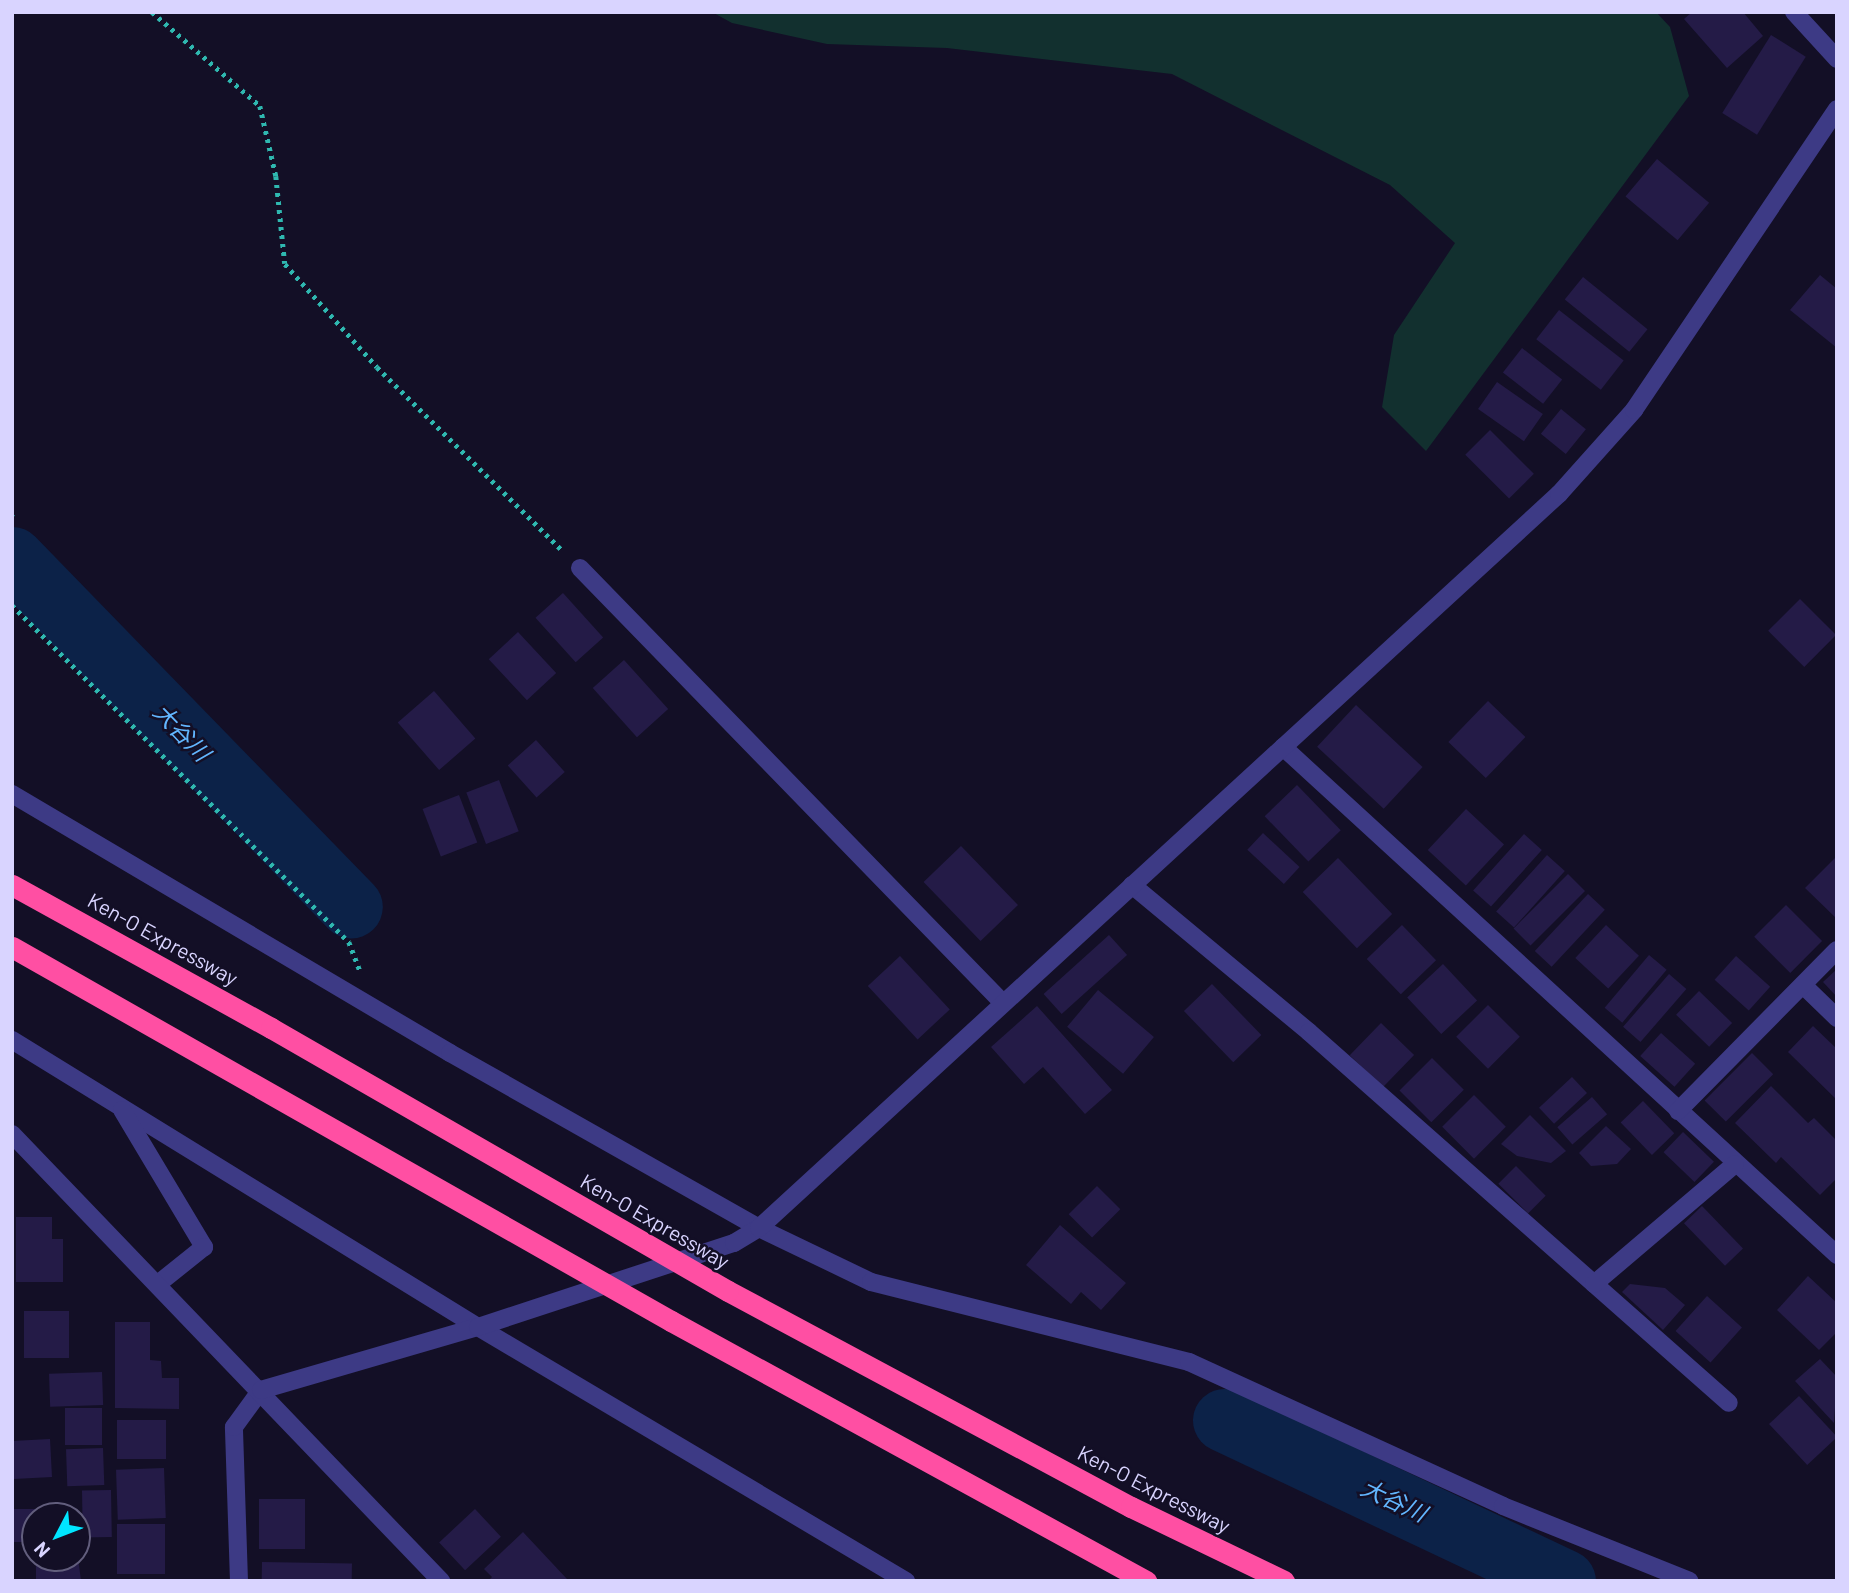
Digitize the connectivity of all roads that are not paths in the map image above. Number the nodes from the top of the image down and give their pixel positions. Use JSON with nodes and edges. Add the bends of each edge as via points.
{"nodes":[{"id":1,"x":1794,"y":12,"type":"edge"},
{"id":2,"x":1837,"y":60,"type":"edge"},
{"id":3,"x":1837,"y":109,"type":"edge"},
{"id":4,"x":580,"y":568,"type":"road end"},
{"id":5,"x":1283,"y":747,"type":"junction"},
{"id":6,"x":12,"y":794,"type":"edge"},
{"id":7,"x":12,"y":885,"type":"edge"},
{"id":8,"x":1132,"y":885,"type":"junction"},
{"id":9,"x":12,"y":947,"type":"edge"},
{"id":10,"x":1837,"y":950,"type":"edge"},
{"id":11,"x":1804,"y":986,"type":"junction"},
{"id":12,"x":1003,"y":1003,"type":"junction"},
{"id":13,"x":1837,"y":1018,"type":"edge"},
{"id":14,"x":12,"y":1040,"type":"edge"},
{"id":15,"x":119,"y":1106,"type":"junction"},
{"id":16,"x":1678,"y":1111,"type":"junction"},
{"id":17,"x":12,"y":1134,"type":"edge"},
{"id":18,"x":1735,"y":1164,"type":"junction"},
{"id":19,"x":759,"y":1228,"type":"junction"},
{"id":20,"x":1837,"y":1255,"type":"edge"},
{"id":21,"x":159,"y":1283,"type":"junction"},
{"id":22,"x":1594,"y":1284,"type":"junction"},
{"id":23,"x":478,"y":1327,"type":"junction"},
{"id":24,"x":261,"y":1390,"type":"junction"},
{"id":25,"x":1729,"y":1403,"type":"dead end"},
{"id":26,"x":239,"y":1581,"type":"edge"},
{"id":27,"x":441,"y":1581,"type":"edge"},
{"id":28,"x":906,"y":1581,"type":"edge"},
{"id":29,"x":1146,"y":1581,"type":"edge"},
{"id":30,"x":1284,"y":1581,"type":"edge"},
{"id":31,"x":1690,"y":1581,"type":"edge"}],
"edges":[{"from":1,"to":2,"type":"street"},
{"from":3,"to":5,"type":"street","via":[[1634,411],[1559,494]]},
{"from":4,"to":12,"type":"street"},
{"from":5,"to":8,"type":"street"},
{"from":5,"to":16,"type":"street"},
{"from":6,"to":19,"type":"street","via":[[363,1002]]},
{"from":7,"to":30,"type":"highway","name":"Ken-O Expressway","bridge":true,"via":[[728,1291],[1131,1507]]},
{"from":8,"to":12,"type":"street"},
{"from":8,"to":22,"type":"street","via":[[1310,1032]]},
{"from":9,"to":29,"type":"highway","bridge":true,"via":[[671,1321]]},
{"from":10,"to":11,"type":"street"},
{"from":11,"to":13,"type":"street"},
{"from":11,"to":16,"type":"street"},
{"from":12,"to":19,"type":"street"},
{"from":14,"to":15,"type":"street"},
{"from":15,"to":21,"type":"street","via":[[204,1247]]},
{"from":15,"to":23,"type":"street"},
{"from":16,"to":18,"type":"street"},
{"from":17,"to":21,"type":"street"},
{"from":18,"to":20,"type":"street"},
{"from":18,"to":22,"type":"street"},
{"from":19,"to":23,"type":"street","via":[[734,1243]]},
{"from":19,"to":31,"type":"street","via":[[871,1282],[1189,1362],[1503,1506]]},
{"from":21,"to":24,"type":"street"},
{"from":22,"to":25,"type":"street"},
{"from":23,"to":24,"type":"street"},
{"from":23,"to":28,"type":"street"},
{"from":24,"to":26,"type":"street","via":[[234,1427]]},
{"from":24,"to":27,"type":"street"}]}
